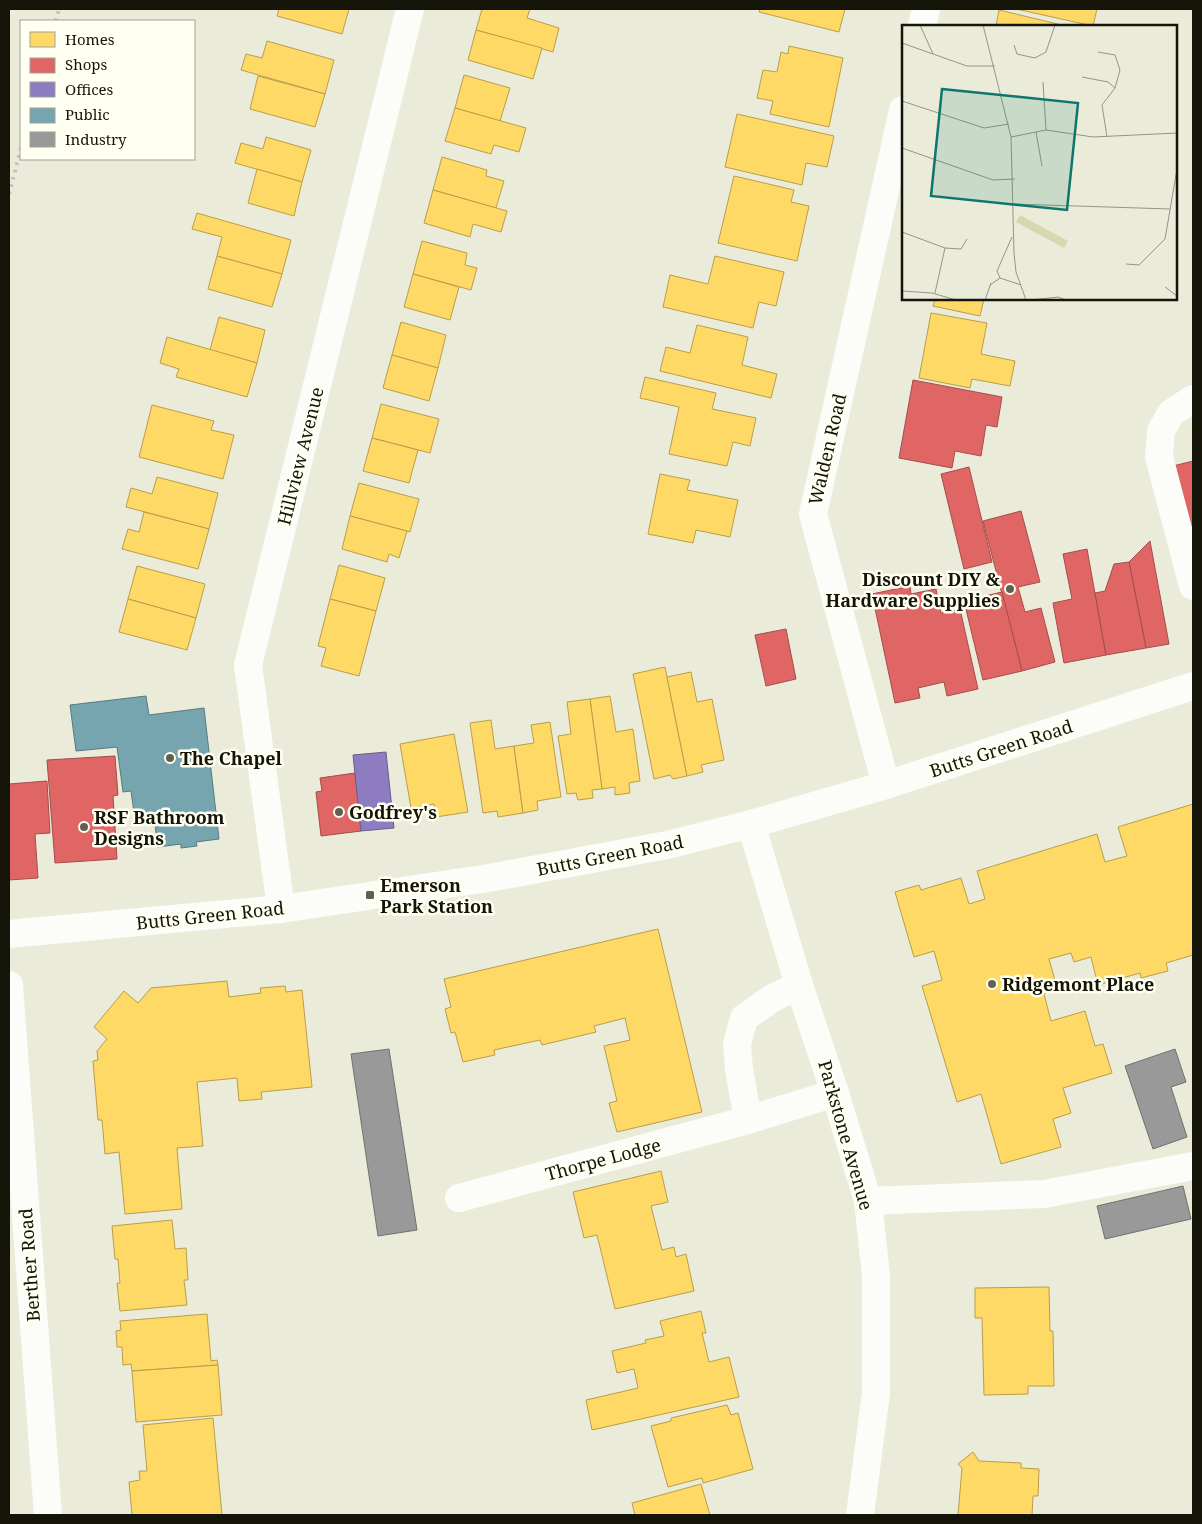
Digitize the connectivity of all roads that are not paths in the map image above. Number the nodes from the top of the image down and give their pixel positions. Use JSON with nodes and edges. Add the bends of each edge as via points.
{"nodes":[{"id":1,"x":410,"y":9,"type":"edge"},
{"id":2,"x":926,"y":9,"type":"edge"},
{"id":3,"x":922,"y":25,"type":"edge"},
{"id":4,"x":902,"y":114,"type":"edge"},
{"id":5,"x":1193,"y":398,"type":"edge"},
{"id":6,"x":1193,"y":586,"type":"edge"},
{"id":7,"x":1193,"y":686,"type":"edge"},
{"id":8,"x":886,"y":785,"type":"junction"},
{"id":9,"x":751,"y":824,"type":"junction"},
{"id":10,"x":282,"y":908,"type":"junction"},
{"id":11,"x":9,"y":934,"type":"edge"},
{"id":12,"x":9,"y":985,"type":"edge"},
{"id":13,"x":799,"y":985,"type":"junction"},
{"id":14,"x":835,"y":1093,"type":"junction"},
{"id":15,"x":748,"y":1120,"type":"junction"},
{"id":16,"x":1193,"y":1166,"type":"edge"},
{"id":17,"x":458,"y":1198,"type":"dead end"},
{"id":18,"x":868,"y":1201,"type":"junction"},
{"id":19,"x":48,"y":1515,"type":"edge"},
{"id":20,"x":860,"y":1515,"type":"edge"}],
"edges":[{"from":1,"to":10,"type":"street","name":"Hillview Avenue","via":[[248,665]]},
{"from":2,"to":3,"type":"street"},
{"from":4,"to":8,"type":"street","name":"Walden Road","via":[[813,514]]},
{"from":5,"to":6,"type":"street","via":[[1171,412],[1161,432],[1159,457]]},
{"from":7,"to":8,"type":"street","name":"Butts Green Road"},
{"from":8,"to":9,"type":"street","name":"Butts Green Road"},
{"from":9,"to":10,"type":"street","name":"Butts Green Road","via":[[667,845],[488,878]]},
{"from":9,"to":13,"type":"street","name":"Parkstone Avenue"},
{"from":10,"to":11,"type":"street","name":"Butts Green Road"},
{"from":12,"to":19,"type":"street","name":"Berther Road"},
{"from":13,"to":14,"type":"street","name":"Parkstone Avenue"},
{"from":13,"to":15,"type":"street","via":[[744,1018],[737,1044]]},
{"from":14,"to":15,"type":"street","name":"Thorpe Lodge"},
{"from":14,"to":18,"type":"street","name":"Parkstone Avenue"},
{"from":15,"to":17,"type":"street","name":"Thorpe Lodge"},
{"from":16,"to":18,"type":"street","via":[[1044,1194]]},
{"from":18,"to":20,"type":"street","name":"Parkstone Avenue","via":[[876,1276],[876,1393]]}]}
